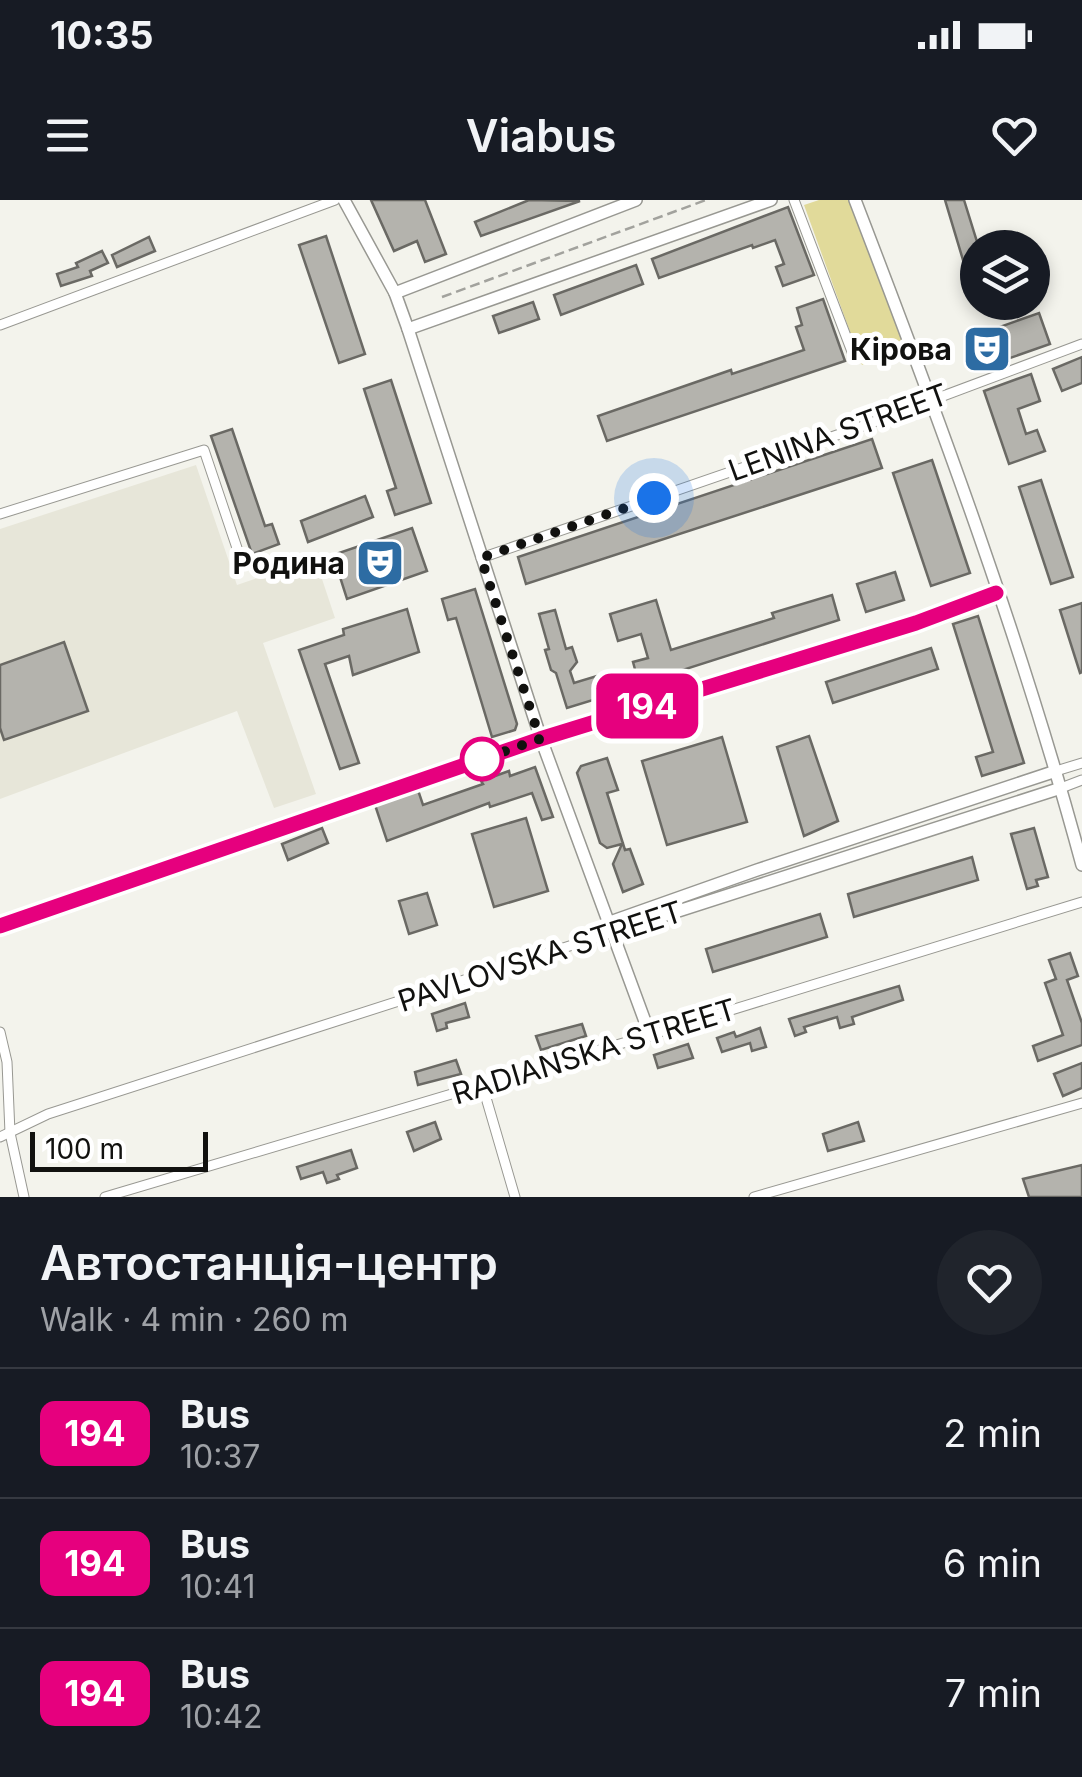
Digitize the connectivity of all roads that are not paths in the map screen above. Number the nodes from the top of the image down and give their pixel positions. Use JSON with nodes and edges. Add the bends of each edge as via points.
{"nodes":[{"id":1,"x":335,"y":200,"type":"edge"},
{"id":2,"x":344,"y":200,"type":"edge"},
{"id":3,"x":636,"y":200,"type":"edge"},
{"id":4,"x":771,"y":200,"type":"edge"},
{"id":5,"x":794,"y":200,"type":"edge"},
{"id":6,"x":855,"y":200,"type":"edge"},
{"id":7,"x":394,"y":293,"type":"junction"},
{"id":8,"x":0,"y":325,"type":"edge"},
{"id":9,"x":408,"y":329,"type":"junction"},
{"id":10,"x":1082,"y":344,"type":"edge"},
{"id":11,"x":854,"y":357,"type":"dead end"},
{"id":12,"x":931,"y":399,"type":"junction"},
{"id":13,"x":0,"y":514,"type":"edge"},
{"id":14,"x":237,"y":548,"type":"dead end"},
{"id":15,"x":481,"y":558,"type":"junction"},
{"id":16,"x":996,"y":593,"type":"junction"},
{"id":17,"x":540,"y":739,"type":"junction"},
{"id":18,"x":1082,"y":763,"type":"edge"},
{"id":19,"x":1056,"y":771,"type":"junction"},
{"id":20,"x":1082,"y":780,"type":"edge"},
{"id":21,"x":1061,"y":788,"type":"junction"},
{"id":22,"x":1082,"y":866,"type":"edge"},
{"id":23,"x":1082,"y":902,"type":"edge"},
{"id":24,"x":0,"y":926,"type":"edge"},
{"id":25,"x":611,"y":927,"type":"junction"},
{"id":26,"x":0,"y":1032,"type":"edge"},
{"id":27,"x":650,"y":1035,"type":"junction"},
{"id":28,"x":482,"y":1084,"type":"junction"},
{"id":29,"x":1082,"y":1103,"type":"edge"},
{"id":30,"x":5,"y":1135,"type":"edge"},
{"id":31,"x":24,"y":1197,"type":"edge"},
{"id":32,"x":105,"y":1197,"type":"edge"},
{"id":33,"x":515,"y":1197,"type":"edge"},
{"id":34,"x":754,"y":1197,"type":"edge"}],
"edges":[{"from":1,"to":8,"type":"street"},
{"from":2,"to":7,"type":"street"},
{"from":3,"to":7,"type":"street"},
{"from":4,"to":9,"type":"street"},
{"from":5,"to":11,"type":"street"},
{"from":6,"to":12,"type":"street"},
{"from":7,"to":9,"type":"street"},
{"from":9,"to":15,"type":"street"},
{"from":10,"to":12,"type":"street","name":"LENINA STREET"},
{"from":12,"to":15,"type":"street","name":"LENINA STREET"},
{"from":12,"to":16,"type":"street"},
{"from":13,"to":14,"type":"street","via":[[204,450]]},
{"from":15,"to":17,"type":"street"},
{"from":16,"to":17,"type":"street"},
{"from":16,"to":19,"type":"street"},
{"from":17,"to":24,"type":"street"},
{"from":17,"to":25,"type":"street"},
{"from":18,"to":19,"type":"street","name":"PAVLOVSKA STREET"},
{"from":19,"to":21,"type":"street"},
{"from":19,"to":25,"type":"street","name":"PAVLOVSKA STREET","via":[[757,870]]},
{"from":20,"to":21,"type":"street","name":"PAVLOVSKA STREET"},
{"from":21,"to":22,"type":"street"},
{"from":21,"to":25,"type":"street","name":"PAVLOVSKA STREET"},
{"from":23,"to":27,"type":"street","name":"RADIANSKA STREET"},
{"from":25,"to":27,"type":"street"},
{"from":25,"to":30,"type":"street","name":"PAVLOVSKA STREET","via":[[48,1114]]},
{"from":26,"to":30,"type":"street","via":[[7,1062]]},
{"from":27,"to":28,"type":"street","name":"RADIANSKA STREET"},
{"from":28,"to":32,"type":"street","name":"RADIANSKA STREET"},
{"from":28,"to":33,"type":"street"},
{"from":29,"to":34,"type":"street"},
{"from":30,"to":31,"type":"street"}]}
